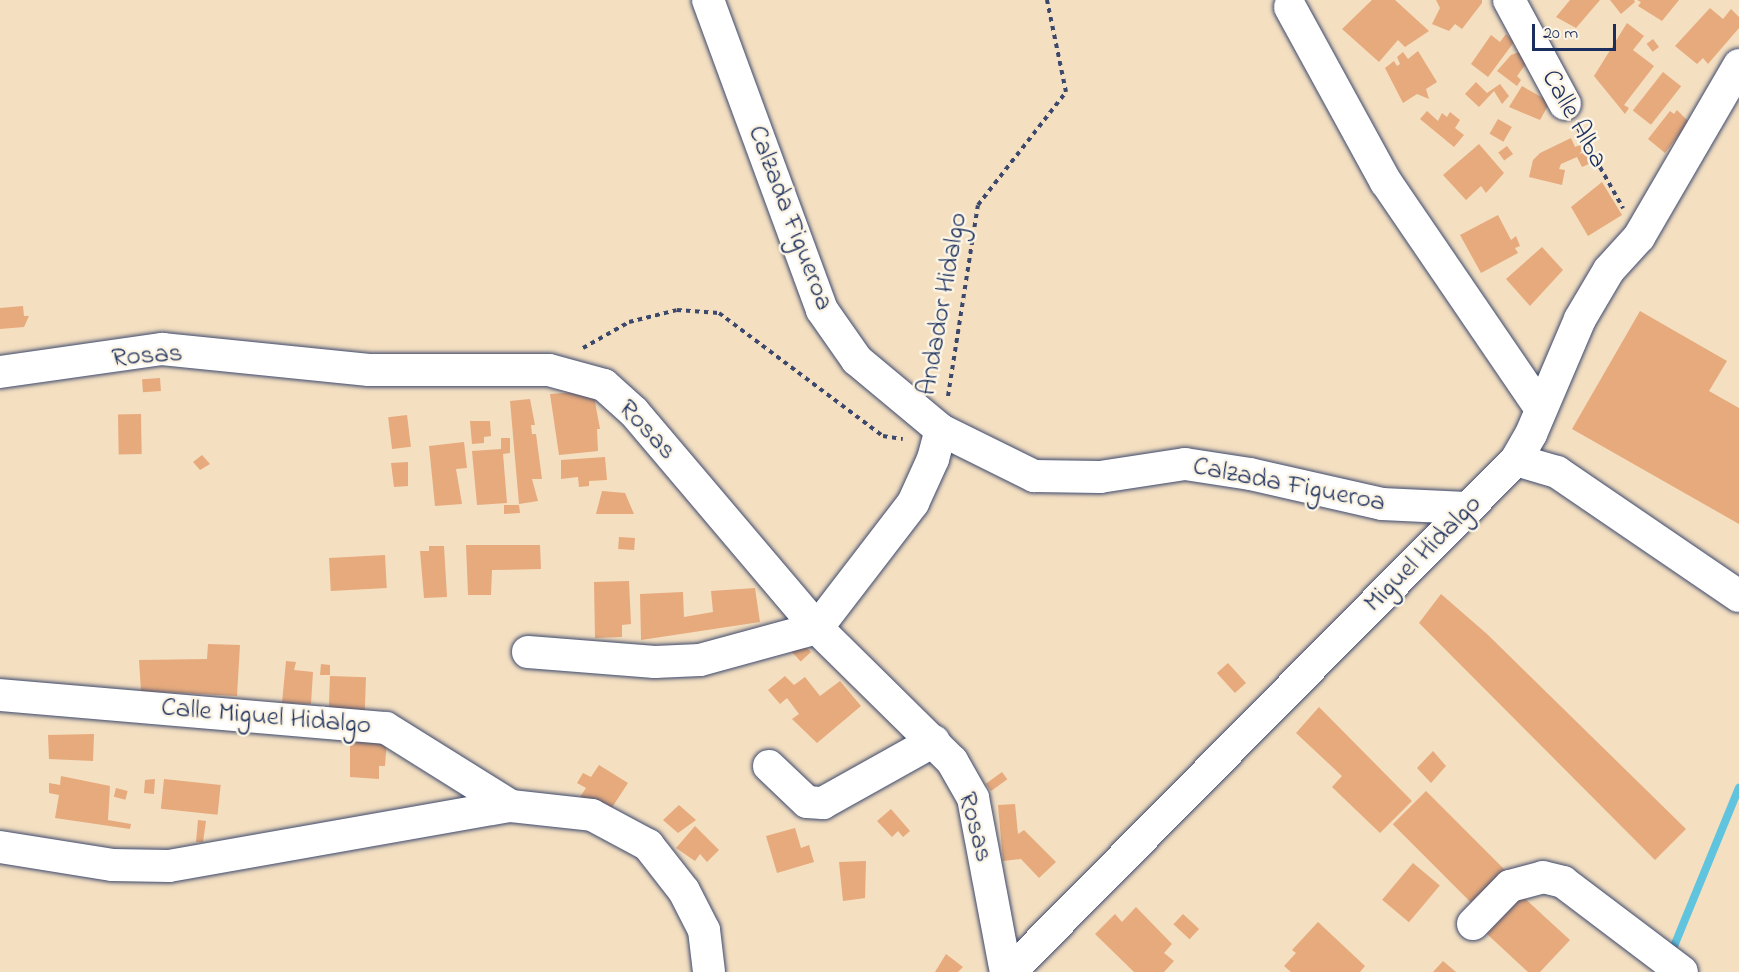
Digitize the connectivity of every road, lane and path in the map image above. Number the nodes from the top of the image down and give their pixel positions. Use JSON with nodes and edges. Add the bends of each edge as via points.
{"nodes":[{"id":1,"x":708,"y":0,"type":"edge"},
{"id":2,"x":1047,"y":0,"type":"edge"},
{"id":3,"x":1509,"y":0,"type":"edge"},
{"id":4,"x":1290,"y":2,"type":"edge"},
{"id":5,"x":1739,"y":65,"type":"edge"},
{"id":6,"x":1565,"y":104,"type":"joint"},
{"id":7,"x":1639,"y":237,"type":"junction"},
{"id":8,"x":549,"y":370,"type":"junction"},
{"id":9,"x":0,"y":372,"type":"edge"},
{"id":10,"x":1540,"y":408,"type":"junction"},
{"id":11,"x":941,"y":430,"type":"junction"},
{"id":12,"x":1516,"y":460,"type":"junction"},
{"id":13,"x":1466,"y":508,"type":"junction"},
{"id":14,"x":1739,"y":596,"type":"edge"},
{"id":15,"x":817,"y":628,"type":"junction"},
{"id":16,"x":528,"y":652,"type":"dead end"},
{"id":17,"x":0,"y":695,"type":"edge"},
{"id":18,"x":934,"y":741,"type":"junction"},
{"id":19,"x":769,"y":766,"type":"dead end"},
{"id":20,"x":511,"y":806,"type":"junction"},
{"id":21,"x":0,"y":847,"type":"edge"},
{"id":22,"x":1473,"y":924,"type":"dead end"},
{"id":23,"x":1674,"y":966,"type":"edge"},
{"id":24,"x":709,"y":972,"type":"edge"},
{"id":25,"x":1008,"y":972,"type":"edge"}],
"edges":[{"from":1,"to":11,"type":"street","name":"Calzada Figueroa","via":[[822,310],[857,360]]},
{"from":2,"to":11,"type":"path","name":"Andador Hidalgo","via":[[1066,92],[978,206],[959,342]]},
{"from":3,"to":6,"type":"street","name":"Calle Alba"},
{"from":4,"to":10,"type":"street","via":[[1386,182]]},
{"from":5,"to":7,"type":"street","name":"Miguel Hidalgo"},
{"from":6,"to":7,"type":"path","name":"Calle Alba"},
{"from":7,"to":10,"type":"street","name":"Miguel Hidalgo","via":[[1608,270],[1580,320]]},
{"from":8,"to":9,"type":"street","name":"Rosas","via":[[369,370],[162,350]]},
{"from":8,"to":11,"type":"path","via":[[629,322],[677,310],[719,313],[882,436],[911,440]]},
{"from":8,"to":15,"type":"street","name":"Rosas","via":[[604,386],[633,411]]},
{"from":10,"to":12,"type":"street","name":"Miguel Hidalgo"},
{"from":11,"to":13,"type":"street","name":"Calzada Figueroa","via":[[1034,476],[1100,477],[1185,464],[1250,474],[1382,504]]},
{"from":11,"to":15,"type":"street","via":[[913,503]]},
{"from":12,"to":13,"type":"street","name":"Miguel Hidalgo"},
{"from":12,"to":14,"type":"street","via":[[1557,472]]},
{"from":13,"to":25,"type":"street","name":"Miguel Hidalgo"},
{"from":15,"to":16,"type":"street","via":[[700,660],[655,662]]},
{"from":15,"to":18,"type":"street","name":"Rosas"},
{"from":17,"to":20,"type":"street","name":"Calle Miguel Hidalgo","via":[[386,728]]},
{"from":18,"to":19,"type":"street","via":[[823,803],[807,802]]},
{"from":18,"to":25,"type":"street","name":"Rosas","via":[[952,761],[973,798]]},
{"from":20,"to":21,"type":"street","name":"Calle Miguel Hidalgo","via":[[169,866],[112,866]]},
{"from":20,"to":24,"type":"street","name":"Calle Miguel Hidalgo","via":[[592,815],[648,845],[684,891],[704,930]]},
{"from":22,"to":23,"type":"street","via":[[1510,886],[1543,878],[1563,882]]}]}
